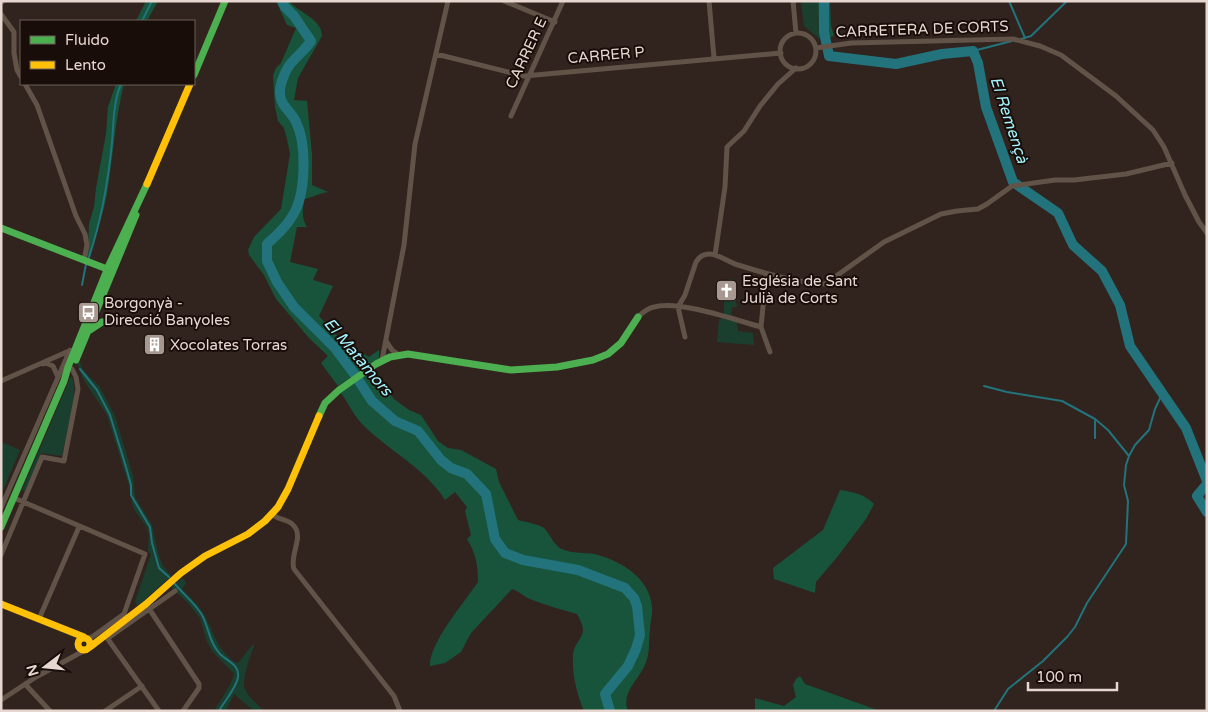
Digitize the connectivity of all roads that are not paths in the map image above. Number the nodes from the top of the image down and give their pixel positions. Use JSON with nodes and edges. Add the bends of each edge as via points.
{"nodes":[{"id":1,"x":225,"y":1,"type":"edge"},
{"id":2,"x":448,"y":1,"type":"edge"},
{"id":3,"x":504,"y":1,"type":"edge"},
{"id":4,"x":563,"y":1,"type":"edge"},
{"id":5,"x":793,"y":1,"type":"edge"},
{"id":6,"x":708,"y":2,"type":"edge"},
{"id":7,"x":1,"y":14,"type":"edge"},
{"id":8,"x":555,"y":22,"type":"junction"},
{"id":9,"x":796,"y":33,"type":"junction"},
{"id":10,"x":816,"y":48,"type":"junction"},
{"id":11,"x":781,"y":53,"type":"junction"},
{"id":12,"x":436,"y":54,"type":"junction"},
{"id":13,"x":714,"y":58,"type":"junction"},
{"id":14,"x":796,"y":68,"type":"junction"},
{"id":15,"x":195,"y":73,"type":"edge"},
{"id":16,"x":20,"y":75,"type":"edge"},
{"id":17,"x":530,"y":75,"type":"junction"},
{"id":18,"x":26,"y":85,"type":"edge"},
{"id":19,"x":190,"y":85,"type":"edge"},
{"id":20,"x":511,"y":116,"type":"dead end"},
{"id":21,"x":1172,"y":163,"type":"junction"},
{"id":22,"x":152,"y":173,"type":"junction"},
{"id":23,"x":1,"y":228,"type":"edge"},
{"id":24,"x":131,"y":228,"type":"junction"},
{"id":25,"x":1207,"y":233,"type":"edge"},
{"id":26,"x":715,"y":255,"type":"junction"},
{"id":27,"x":84,"y":260,"type":"junction"},
{"id":28,"x":106,"y":268,"type":"junction"},
{"id":29,"x":766,"y":275,"type":"junction"},
{"id":30,"x":100,"y":290,"type":"junction"},
{"id":31,"x":101,"y":301,"type":"junction"},
{"id":32,"x":678,"y":307,"type":"junction"},
{"id":33,"x":638,"y":317,"type":"joint"},
{"id":34,"x":96,"y":320,"type":"junction"},
{"id":35,"x":761,"y":327,"type":"junction"},
{"id":36,"x":685,"y":337,"type":"dead end"},
{"id":37,"x":386,"y":340,"type":"junction"},
{"id":38,"x":77,"y":346,"type":"junction"},
{"id":39,"x":70,"y":350,"type":"junction"},
{"id":40,"x":770,"y":352,"type":"dead end"},
{"id":41,"x":399,"y":355,"type":"junction"},
{"id":42,"x":379,"y":362,"type":"junction"},
{"id":43,"x":40,"y":365,"type":"junction"},
{"id":44,"x":72,"y":369,"type":"junction"},
{"id":45,"x":61,"y":379,"type":"junction"},
{"id":46,"x":1,"y":381,"type":"edge"},
{"id":47,"x":14,"y":498,"type":"junction"},
{"id":48,"x":23,"y":502,"type":"junction"},
{"id":49,"x":1,"y":508,"type":"edge"},
{"id":50,"x":272,"y":514,"type":"junction"},
{"id":51,"x":1,"y":527,"type":"edge"},
{"id":52,"x":79,"y":527,"type":"junction"},
{"id":53,"x":1,"y":555,"type":"edge"},
{"id":54,"x":175,"y":591,"type":"dead end"},
{"id":55,"x":1,"y":604,"type":"edge"},
{"id":56,"x":149,"y":606,"type":"junction"},
{"id":57,"x":39,"y":619,"type":"junction"},
{"id":58,"x":66,"y":631,"type":"junction"},
{"id":59,"x":105,"y":637,"type":"junction"},
{"id":60,"x":87,"y":642,"type":"junction"},
{"id":61,"x":78,"y":646,"type":"junction"},
{"id":62,"x":76,"y":656,"type":"junction"},
{"id":63,"x":25,"y":684,"type":"junction"},
{"id":64,"x":142,"y":686,"type":"junction"},
{"id":65,"x":1,"y":700,"type":"edge"},
{"id":66,"x":50,"y":711,"type":"edge"},
{"id":67,"x":105,"y":711,"type":"edge"},
{"id":68,"x":159,"y":711,"type":"edge"},
{"id":69,"x":183,"y":711,"type":"edge"},
{"id":70,"x":400,"y":711,"type":"edge"}],
"edges":[{"from":1,"to":15,"type":"main road"},
{"from":2,"to":12,"type":"street"},
{"from":3,"to":8,"type":"street"},
{"from":4,"to":8,"type":"street","name":"CARRER E"},
{"from":5,"to":9,"type":"street"},
{"from":6,"to":13,"type":"street"},
{"from":7,"to":16,"type":"street","via":[[14,32],[14,53]]},
{"from":8,"to":17,"type":"street","name":"CARRER E"},
{"from":9,"to":10,"type":"street","via":[[809,36]]},
{"from":9,"to":11,"type":"street","via":[[784,40]]},
{"from":10,"to":14,"type":"street","via":[[813,61]]},
{"from":10,"to":21,"type":"street","name":"CARRETERA DE CORTS","via":[[839,44],[1013,39],[1040,46],[1061,55],[1116,96],[1152,130]]},
{"from":11,"to":13,"type":"street","name":"CARRER P"},
{"from":11,"to":14,"type":"street","via":[[789,66]]},
{"from":12,"to":17,"type":"street","name":"CARRER P"},
{"from":12,"to":37,"type":"street","via":[[414,144],[404,245]]},
{"from":13,"to":17,"type":"street","name":"CARRER P"},
{"from":14,"to":26,"type":"street","via":[[778,84],[744,131],[727,147]]},
{"from":17,"to":20,"type":"street","name":"CARRER E"},
{"from":18,"to":27,"type":"street","via":[[37,105],[73,209],[85,234]]},
{"from":19,"to":22,"type":"main road"},
{"from":21,"to":25,"type":"street","name":"CARRETERA DE CORTS","via":[[1185,195]]},
{"from":21,"to":29,"type":"street","via":[[1126,174],[1012,186],[978,209],[942,214],[884,242],[826,284]]},
{"from":22,"to":24,"type":"main road"},
{"from":22,"to":28,"type":"main road"},
{"from":23,"to":27,"type":"main road"},
{"from":24,"to":28,"type":"main road","via":[[113,266]]},
{"from":24,"to":31,"type":"main road"},
{"from":26,"to":29,"type":"street"},
{"from":26,"to":32,"type":"street","via":[[699,257]]},
{"from":27,"to":28,"type":"main road"},
{"from":28,"to":30,"type":"main road"},
{"from":28,"to":31,"type":"main road","via":[[108,276]]},
{"from":29,"to":35,"type":"street"},
{"from":30,"to":34,"type":"main road","via":[[93,314]]},
{"from":30,"to":38,"type":"main road"},
{"from":31,"to":34,"type":"main road"},
{"from":32,"to":33,"type":"street","via":[[654,307]]},
{"from":32,"to":35,"type":"street"},
{"from":32,"to":36,"type":"street"},
{"from":33,"to":41,"type":"main road","via":[[621,343],[608,354],[557,367],[511,370],[420,355]]},
{"from":34,"to":38,"type":"main road","via":[[90,322]]},
{"from":34,"to":44,"type":"main road"},
{"from":35,"to":40,"type":"street"},
{"from":37,"to":41,"type":"street"},
{"from":37,"to":42,"type":"street"},
{"from":38,"to":39,"type":"street"},
{"from":38,"to":45,"type":"main road"},
{"from":39,"to":43,"type":"street"},
{"from":39,"to":45,"type":"street"},
{"from":41,"to":42,"type":"main road"},
{"from":42,"to":50,"type":"main road","via":[[339,390],[323,407],[288,489]]},
{"from":43,"to":45,"type":"street","via":[[53,366]]},
{"from":43,"to":46,"type":"street"},
{"from":44,"to":45,"type":"main road"},
{"from":44,"to":48,"type":"street","via":[[78,389],[64,461],[42,457]]},
{"from":45,"to":47,"type":"main road"},
{"from":45,"to":49,"type":"street"},
{"from":47,"to":48,"type":"street"},
{"from":47,"to":51,"type":"main road"},
{"from":48,"to":52,"type":"street"},
{"from":48,"to":53,"type":"street"},
{"from":50,"to":56,"type":"main road","via":[[248,534],[197,561],[174,578]]},
{"from":50,"to":70,"type":"street","via":[[295,527],[298,534],[292,560],[294,569],[394,696]]},
{"from":52,"to":57,"type":"street"},
{"from":52,"to":60,"type":"street","via":[[144,554],[124,614]]},
{"from":54,"to":56,"type":"street"},
{"from":55,"to":57,"type":"main road"},
{"from":56,"to":59,"type":"main road"},
{"from":56,"to":69,"type":"street","via":[[199,684]]},
{"from":57,"to":58,"type":"main road"},
{"from":58,"to":60,"type":"main road"},
{"from":58,"to":61,"type":"main road"},
{"from":59,"to":60,"type":"main road","via":[[97,643]]},
{"from":59,"to":64,"type":"street"},
{"from":60,"to":61,"type":"main road","via":[[82,650]]},
{"from":60,"to":61,"type":"main road","via":[[79,639]]},
{"from":60,"to":62,"type":"street"},
{"from":61,"to":62,"type":"street"},
{"from":62,"to":63,"type":"street"},
{"from":63,"to":65,"type":"street"},
{"from":63,"to":66,"type":"street"},
{"from":64,"to":67,"type":"street"},
{"from":64,"to":68,"type":"street"}]}
